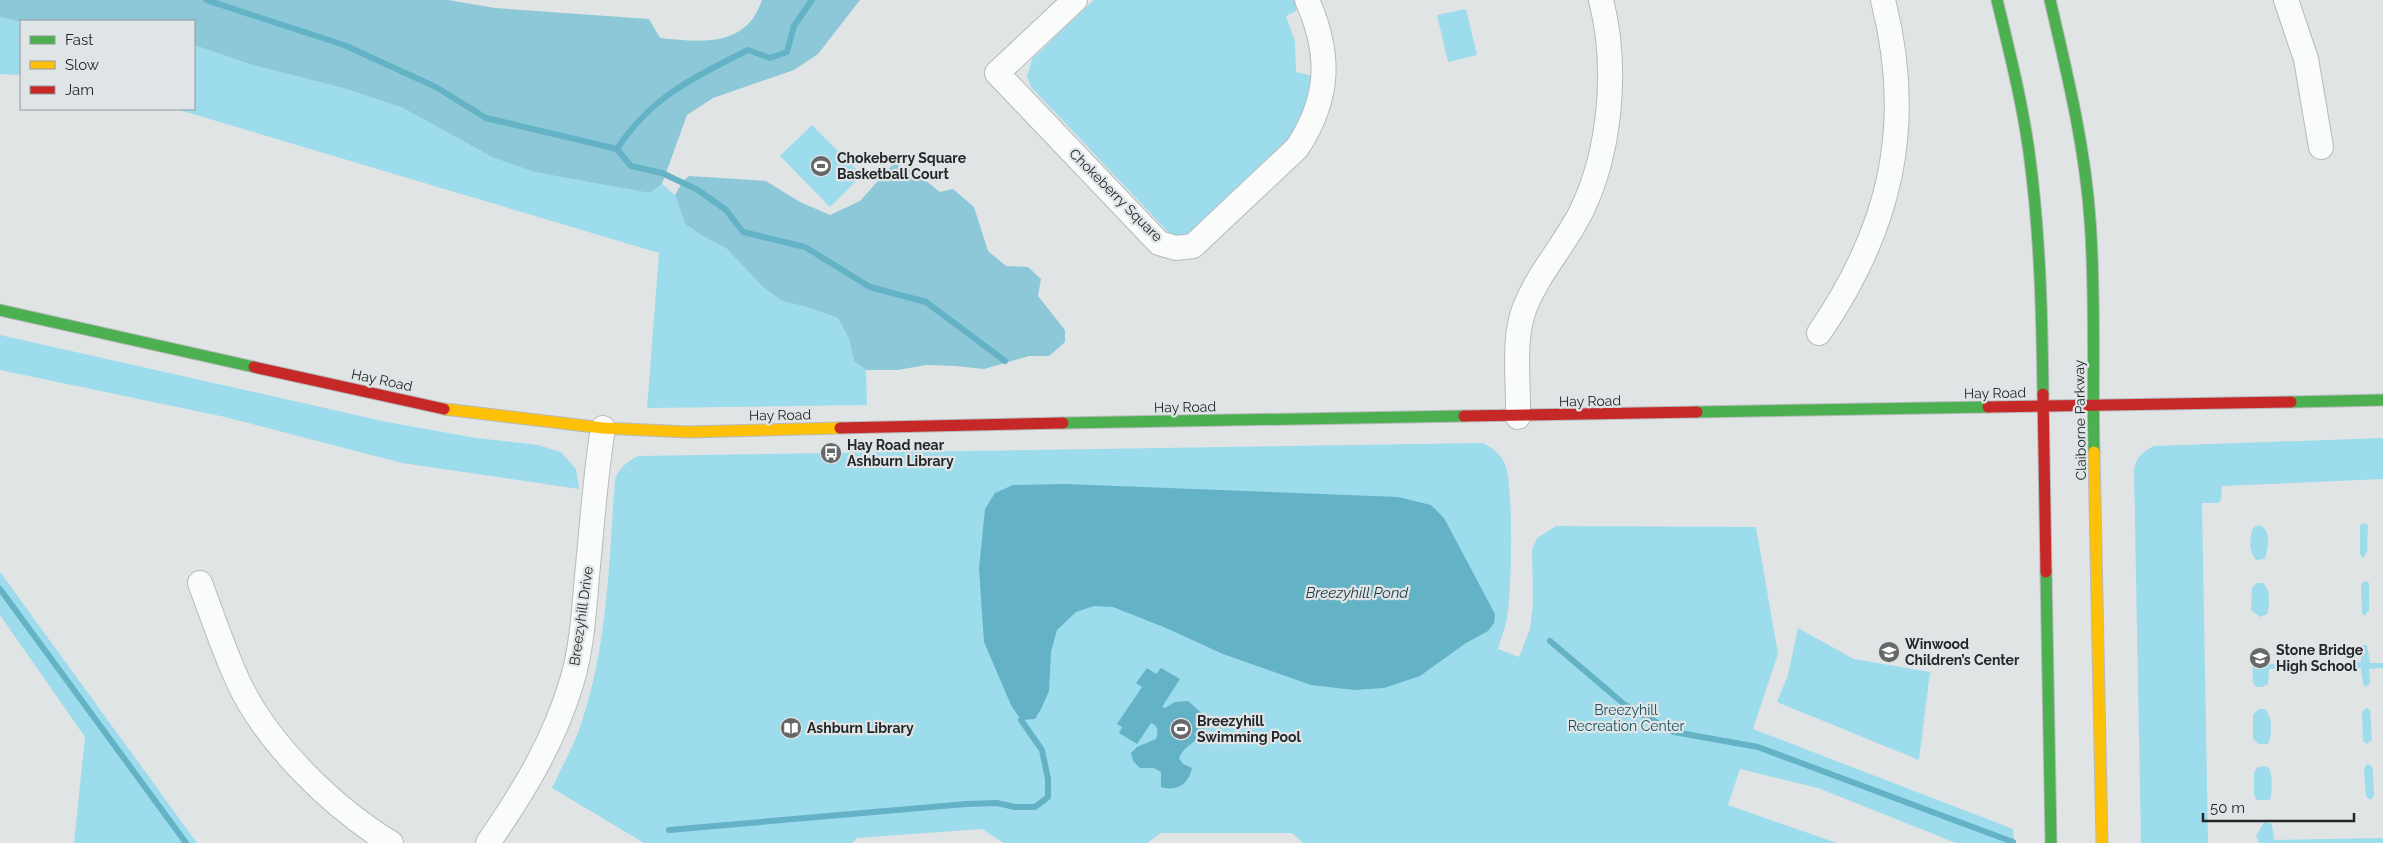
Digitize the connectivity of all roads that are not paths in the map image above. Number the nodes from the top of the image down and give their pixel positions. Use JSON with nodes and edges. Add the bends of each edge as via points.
{"nodes":[{"id":1,"x":1075,"y":0,"type":"edge"},
{"id":2,"x":1307,"y":0,"type":"edge"},
{"id":3,"x":1600,"y":0,"type":"edge"},
{"id":4,"x":1883,"y":0,"type":"edge"},
{"id":5,"x":1997,"y":0,"type":"edge"},
{"id":6,"x":2050,"y":0,"type":"edge"},
{"id":7,"x":2286,"y":0,"type":"edge"},
{"id":8,"x":2321,"y":147,"type":"dead end"},
{"id":9,"x":0,"y":310,"type":"edge"},
{"id":10,"x":1819,"y":333,"type":"dead end"},
{"id":11,"x":2383,"y":400,"type":"edge"},
{"id":12,"x":2093,"y":405,"type":"junction"},
{"id":13,"x":2043,"y":407,"type":"junction"},
{"id":14,"x":1518,"y":417,"type":"junction"},
{"id":15,"x":603,"y":428,"type":"junction"},
{"id":16,"x":200,"y":583,"type":"dead end"},
{"id":17,"x":391,"y":843,"type":"edge"},
{"id":18,"x":488,"y":843,"type":"edge"},
{"id":19,"x":2050,"y":843,"type":"edge"},
{"id":20,"x":2102,"y":843,"type":"edge"}],
"edges":[{"from":1,"to":2,"type":"street","name":"Chokeberry Square","via":[[998,73],[1160,242],[1176,248],[1193,246],[1298,148],[1307,133],[1320,102],[1324,68],[1324,50]]},
{"from":3,"to":14,"type":"street","via":[[1606,32],[1610,93],[1600,160],[1581,212],[1540,276],[1524,309],[1518,334]]},
{"from":4,"to":10,"type":"street","via":[[1896,67],[1898,107],[1888,188],[1861,264]]},
{"from":5,"to":13,"type":"street","via":[[2018,84],[2034,198]]},
{"from":6,"to":12,"type":"street","name":"Claiborne Parkway","via":[[2084,160],[2093,292]]},
{"from":7,"to":8,"type":"street","via":[[2306,59]]},
{"from":9,"to":15,"type":"street","name":"Hay Road","via":[[444,409]]},
{"from":11,"to":12,"type":"street","name":"Hay Road"},
{"from":12,"to":13,"type":"street","name":"Hay Road"},
{"from":12,"to":20,"type":"street","name":"Claiborne Parkway"},
{"from":13,"to":14,"type":"street","name":"Hay Road"},
{"from":13,"to":19,"type":"street"},
{"from":14,"to":15,"type":"street","name":"Hay Road","via":[[688,432]]},
{"from":15,"to":18,"type":"street","name":"Breezyhill Drive","via":[[584,615],[572,680],[558,723],[539,764]]},
{"from":16,"to":17,"type":"street","via":[[237,680],[269,730],[315,785],[371,831]]}]}
